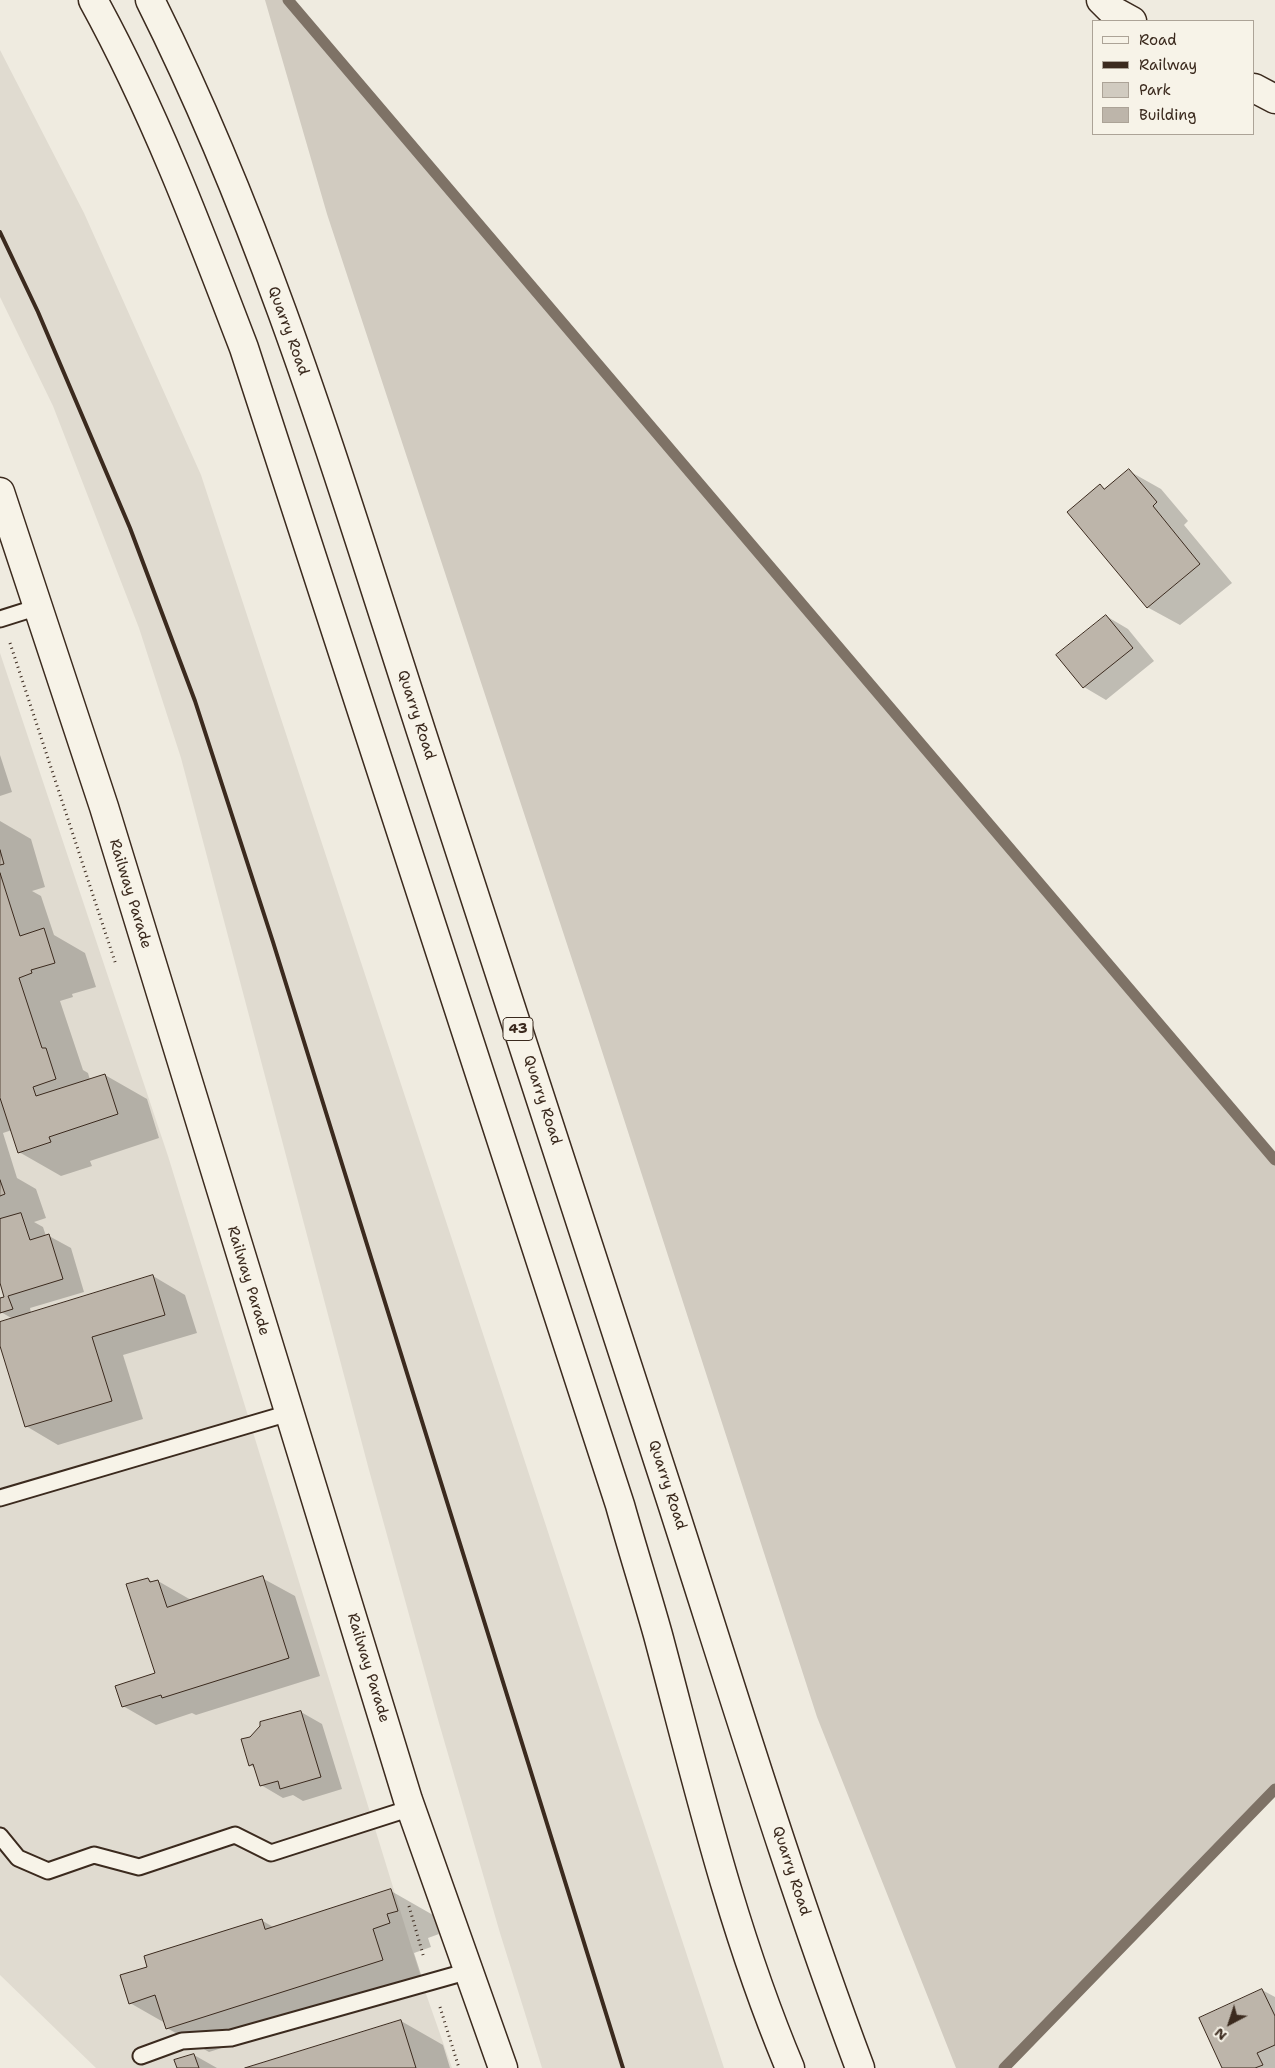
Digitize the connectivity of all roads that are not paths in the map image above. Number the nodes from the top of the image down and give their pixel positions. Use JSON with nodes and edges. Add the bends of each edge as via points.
{"nodes":[{"id":1,"x":93,"y":0,"type":"edge"},
{"id":2,"x":150,"y":0,"type":"edge"},
{"id":3,"x":1101,"y":0,"type":"edge"},
{"id":4,"x":1130,"y":20,"type":"edge"},
{"id":5,"x":1255,"y":89,"type":"edge"},
{"id":6,"x":1275,"y":99,"type":"edge"},
{"id":7,"x":0,"y":492,"type":"edge"},
{"id":8,"x":38,"y":607,"type":"junction"},
{"id":9,"x":0,"y":619,"type":"edge"},
{"id":10,"x":289,"y":1413,"type":"junction"},
{"id":11,"x":0,"y":1498,"type":"edge"},
{"id":12,"x":412,"y":1808,"type":"junction"},
{"id":13,"x":0,"y":1836,"type":"edge"},
{"id":14,"x":469,"y":1971,"type":"junction"},
{"id":15,"x":141,"y":2056,"type":"dead end"},
{"id":16,"x":503,"y":2068,"type":"edge"},
{"id":17,"x":790,"y":2068,"type":"edge"},
{"id":18,"x":860,"y":2068,"type":"edge"}],
"edges":[{"from":1,"to":17,"type":"main road","via":[[154,125],[244,348],[617,1495],[723,1878],[770,2020]]},
{"from":2,"to":18,"type":"main road","name":"Quarry Road","number":"43","via":[[215,139],[293,340],[825,1976]]},
{"from":3,"to":4,"type":"main road"},
{"from":5,"to":6,"type":"main road"},
{"from":7,"to":8,"type":"main road","name":"Railway Parade"},
{"from":8,"to":9,"type":"lane"},
{"from":8,"to":10,"type":"main road","name":"Railway Parade","via":[[104,807]]},
{"from":10,"to":11,"type":"lane"},
{"from":10,"to":12,"type":"main road","name":"Railway Parade"},
{"from":12,"to":13,"type":"lane","via":[[271,1853],[234,1836],[139,1867],[94,1855],[48,1872],[18,1858]]},
{"from":12,"to":14,"type":"main road","name":"Railway Parade"},
{"from":14,"to":15,"type":"lane","via":[[231,2038],[182,2041]]},
{"from":14,"to":16,"type":"main road","name":"Railway Parade"}]}
